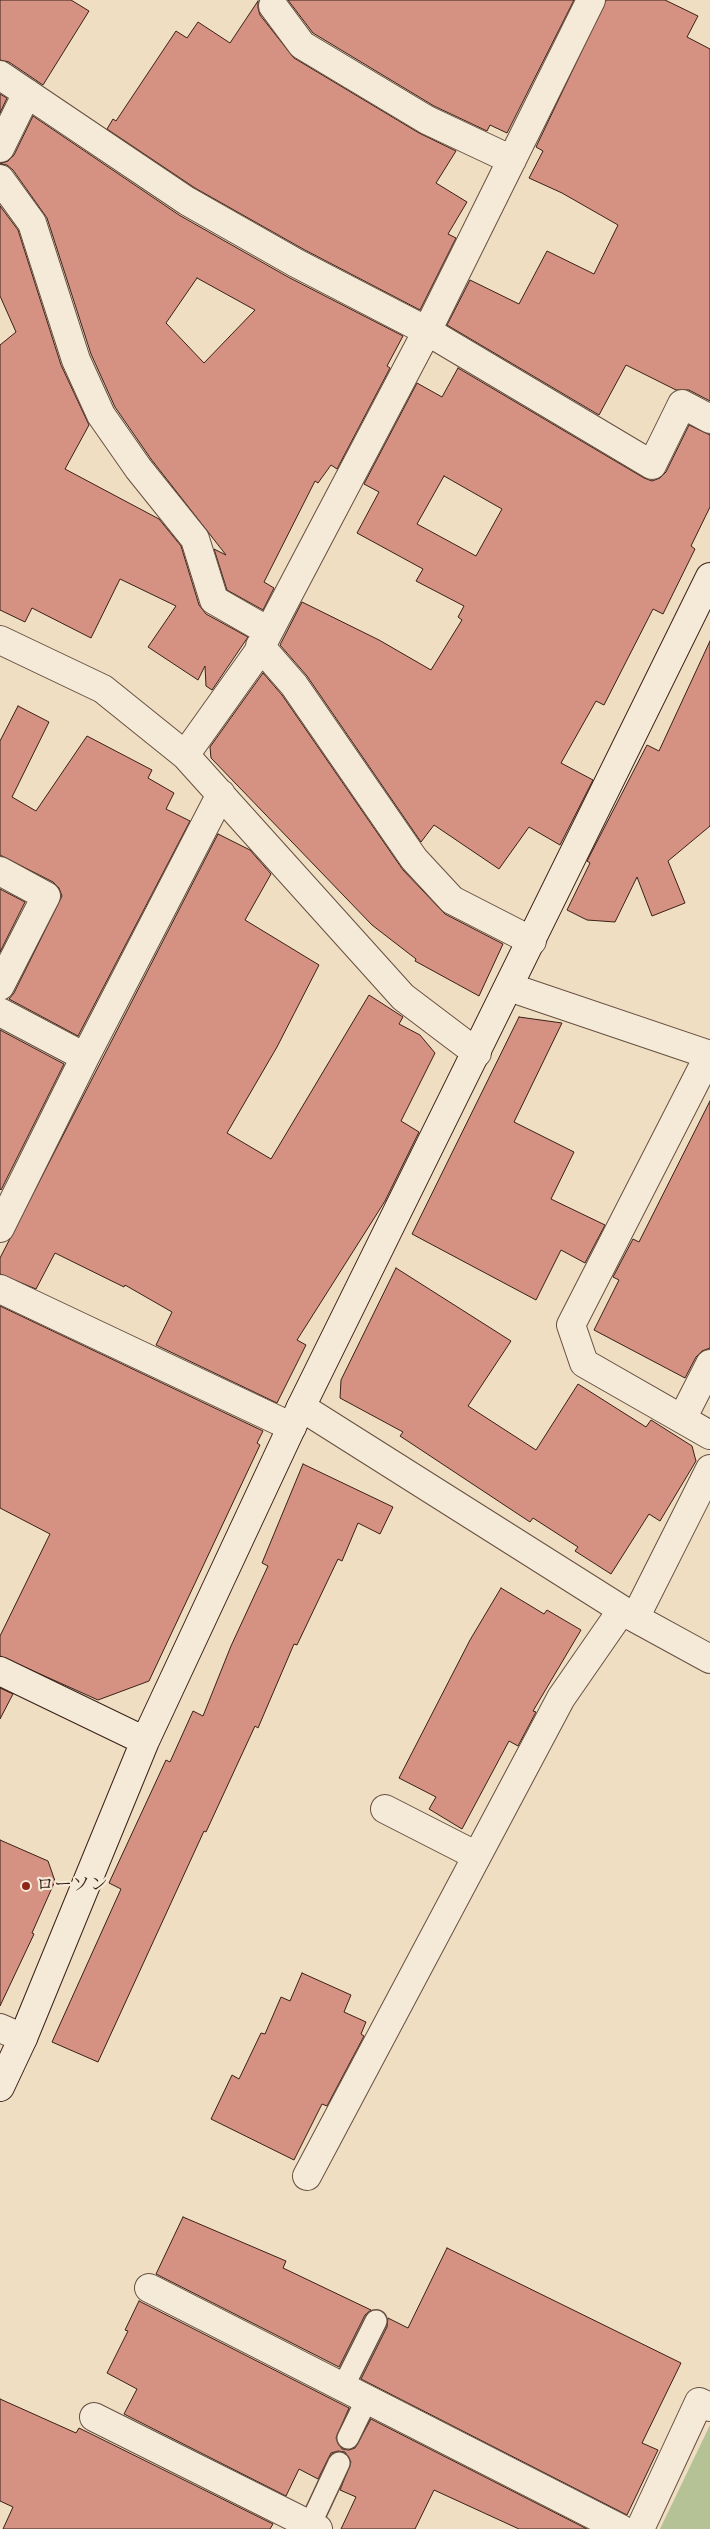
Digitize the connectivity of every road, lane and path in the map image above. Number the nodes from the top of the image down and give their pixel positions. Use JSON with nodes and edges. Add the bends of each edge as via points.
{"nodes":[{"id":1,"x":591,"y":0,"type":"edge"},
{"id":2,"x":273,"y":6,"type":"dead end"},
{"id":3,"x":0,"y":75,"type":"edge"},
{"id":4,"x":27,"y":93,"type":"junction"},
{"id":5,"x":0,"y":148,"type":"edge"},
{"id":6,"x":512,"y":160,"type":"junction"},
{"id":7,"x":0,"y":179,"type":"edge"},
{"id":8,"x":426,"y":331,"type":"junction"},
{"id":9,"x":710,"y":419,"type":"edge"},
{"id":10,"x":710,"y":577,"type":"edge"},
{"id":11,"x":264,"y":638,"type":"junction"},
{"id":12,"x":0,"y":640,"type":"edge"},
{"id":13,"x":186,"y":754,"type":"junction"},
{"id":14,"x":221,"y":794,"type":"junction"},
{"id":15,"x":0,"y":871,"type":"edge"},
{"id":16,"x":532,"y":941,"type":"junction"},
{"id":17,"x":0,"y":986,"type":"edge"},
{"id":18,"x":509,"y":987,"type":"junction"},
{"id":19,"x":0,"y":1012,"type":"edge"},
{"id":20,"x":477,"y":1053,"type":"junction"},
{"id":21,"x":709,"y":1055,"type":"edge"},
{"id":22,"x":85,"y":1057,"type":"junction"},
{"id":23,"x":0,"y":1228,"type":"edge"},
{"id":24,"x":0,"y":1288,"type":"edge"},
{"id":25,"x":710,"y":1364,"type":"edge"},
{"id":26,"x":297,"y":1417,"type":"junction"},
{"id":27,"x":682,"y":1419,"type":"junction"},
{"id":28,"x":710,"y":1435,"type":"edge"},
{"id":29,"x":710,"y":1469,"type":"edge"},
{"id":30,"x":628,"y":1614,"type":"junction"},
{"id":31,"x":710,"y":1659,"type":"edge"},
{"id":32,"x":0,"y":1671,"type":"edge"},
{"id":33,"x":145,"y":1741,"type":"junction"},
{"id":34,"x":384,"y":1809,"type":"dead end"},
{"id":35,"x":477,"y":1856,"type":"junction"},
{"id":36,"x":12,"y":2033,"type":"edge"},
{"id":37,"x":0,"y":2087,"type":"edge"},
{"id":38,"x":308,"y":2176,"type":"dead end"},
{"id":39,"x":149,"y":2288,"type":"dead end"},
{"id":40,"x":376,"y":2321,"type":"dead end"},
{"id":41,"x":343,"y":2387,"type":"junction"},
{"id":42,"x":367,"y":2400,"type":"junction"},
{"id":43,"x":710,"y":2407,"type":"edge"},
{"id":44,"x":94,"y":2417,"type":"dead end"},
{"id":45,"x":348,"y":2438,"type":"dead end"},
{"id":46,"x":339,"y":2462,"type":"dead end"},
{"id":47,"x":314,"y":2527,"type":"edge"},
{"id":48,"x":622,"y":2529,"type":"edge"},
{"id":49,"x":640,"y":2529,"type":"edge"}],
"edges":[{"from":1,"to":6,"type":"street"},
{"from":2,"to":6,"type":"street","via":[[302,45],[427,120]]},
{"from":3,"to":4,"type":"street"},
{"from":4,"to":5,"type":"street"},
{"from":4,"to":8,"type":"street","via":[[187,201]]},
{"from":6,"to":8,"type":"street"},
{"from":7,"to":11,"type":"street","via":[[32,223],[76,360],[101,415],[138,468],[195,539],[214,600]]},
{"from":8,"to":9,"type":"street","via":[[652,465],[682,404]]},
{"from":8,"to":11,"type":"street"},
{"from":10,"to":16,"type":"street"},
{"from":11,"to":13,"type":"street"},
{"from":11,"to":16,"type":"street","via":[[414,859],[452,900]]},
{"from":12,"to":13,"type":"street","via":[[103,689]]},
{"from":13,"to":14,"type":"street"},
{"from":14,"to":20,"type":"street","via":[[403,997]]},
{"from":14,"to":22,"type":"street"},
{"from":15,"to":17,"type":"street","via":[[46,896]]},
{"from":16,"to":18,"type":"street"},
{"from":18,"to":20,"type":"street"},
{"from":18,"to":21,"type":"street"},
{"from":19,"to":22,"type":"street"},
{"from":20,"to":26,"type":"street"},
{"from":21,"to":27,"type":"street","via":[[571,1325],[584,1363]]},
{"from":22,"to":23,"type":"street"},
{"from":24,"to":26,"type":"street"},
{"from":25,"to":27,"type":"street"},
{"from":26,"to":30,"type":"street"},
{"from":26,"to":33,"type":"street"},
{"from":27,"to":28,"type":"street"},
{"from":29,"to":30,"type":"street"},
{"from":30,"to":31,"type":"street"},
{"from":30,"to":35,"type":"street","via":[[560,1698]]},
{"from":32,"to":33,"type":"street"},
{"from":33,"to":36,"type":"street"},
{"from":34,"to":35,"type":"street"},
{"from":35,"to":38,"type":"street"},
{"from":36,"to":37,"type":"street"},
{"from":39,"to":41,"type":"street"},
{"from":40,"to":41,"type":"lane"},
{"from":41,"to":42,"type":"street"},
{"from":42,"to":45,"type":"lane"},
{"from":42,"to":48,"type":"street"},
{"from":43,"to":49,"type":"street","via":[[699,2402]]},
{"from":44,"to":47,"type":"street"},
{"from":46,"to":47,"type":"lane"}]}
